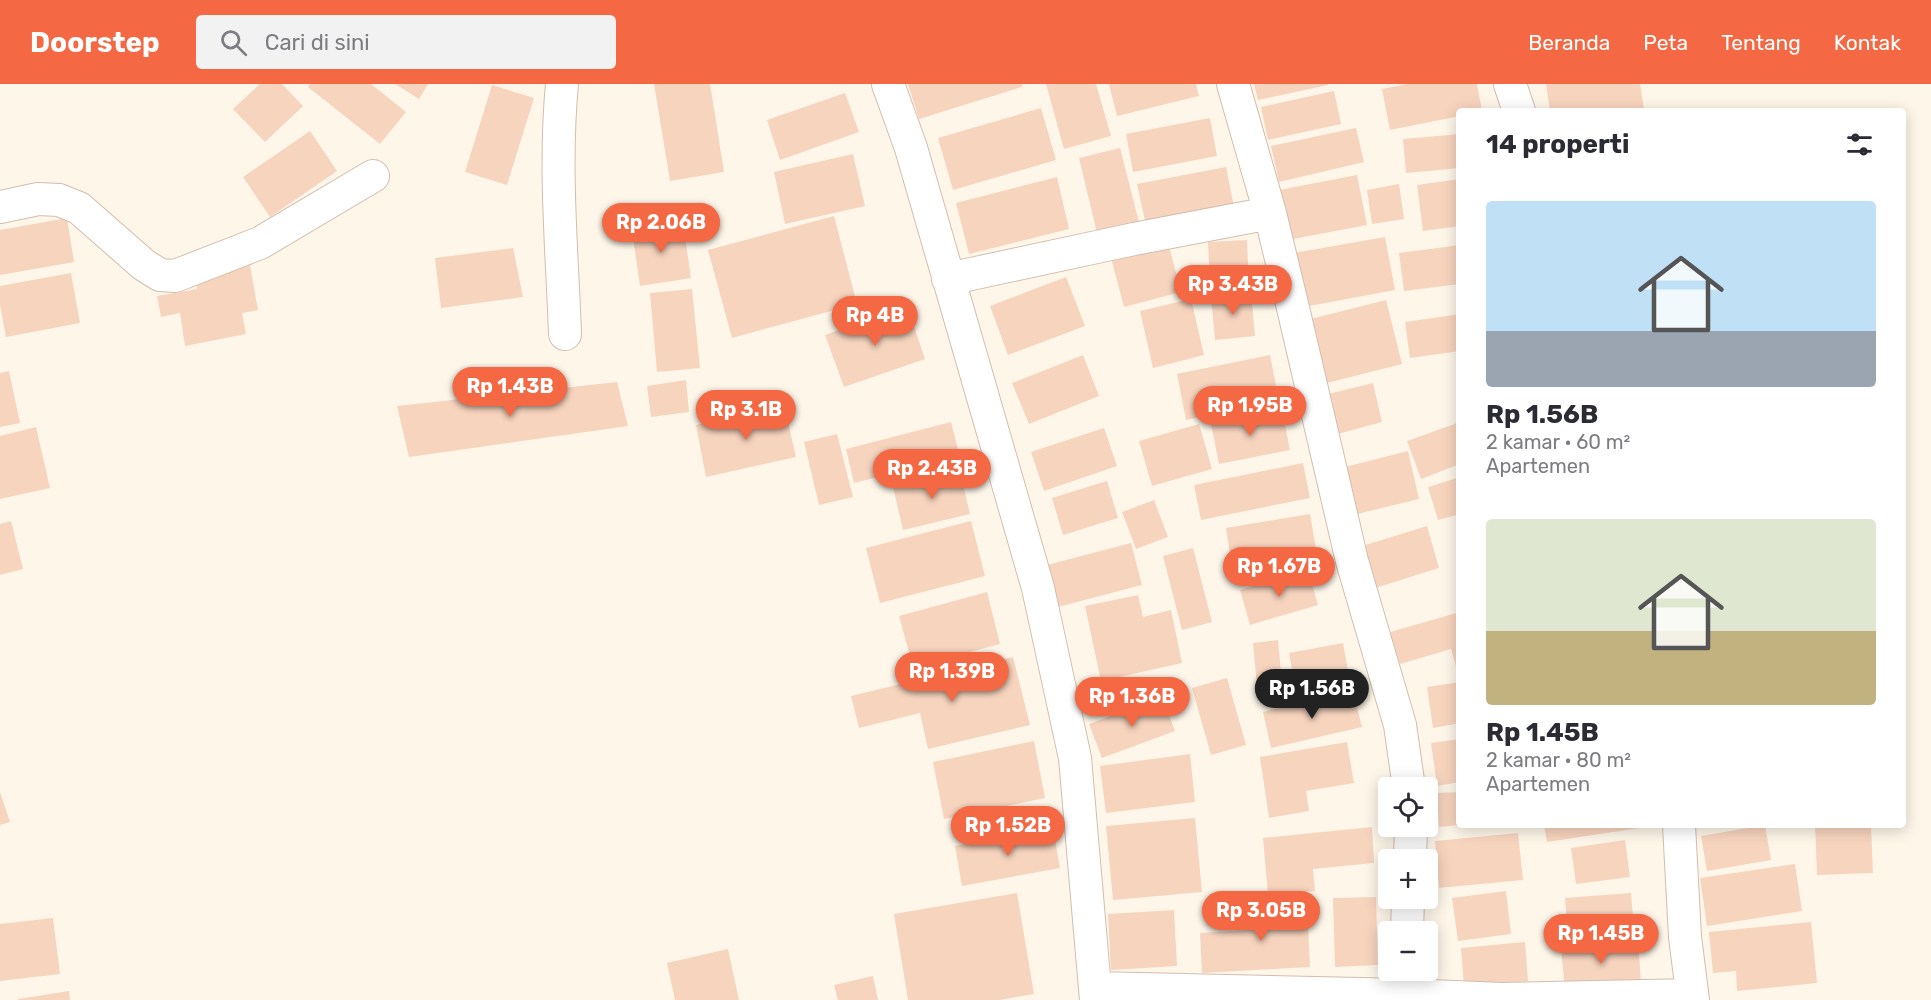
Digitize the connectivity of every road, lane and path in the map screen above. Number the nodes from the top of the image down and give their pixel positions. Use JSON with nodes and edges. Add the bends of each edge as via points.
{"nodes":[{"id":1,"x":562,"y":84,"type":"edge"},
{"id":2,"x":888,"y":84,"type":"edge"},
{"id":3,"x":1233,"y":84,"type":"edge"},
{"id":4,"x":1510,"y":84,"type":"edge"},
{"id":5,"x":1518,"y":108,"type":"edge"},
{"id":6,"x":374,"y":176,"type":"dead end"},
{"id":7,"x":0,"y":207,"type":"edge"},
{"id":8,"x":1270,"y":213,"type":"junction"},
{"id":9,"x":948,"y":279,"type":"junction"},
{"id":10,"x":565,"y":334,"type":"dead end"},
{"id":11,"x":1407,"y":777,"type":"edge"},
{"id":12,"x":1679,"y":828,"type":"edge"},
{"id":13,"x":1406,"y":989,"type":"edge"},
{"id":14,"x":1095,"y":994,"type":"edge"},
{"id":15,"x":1692,"y":998,"type":"edge"}],
"edges":[{"from":1,"to":10,"type":"street","via":[[559,183]]},
{"from":2,"to":9,"type":"street","via":[[911,148]]},
{"from":3,"to":8,"type":"street"},
{"from":4,"to":5,"type":"street"},
{"from":6,"to":7,"type":"street","via":[[260,243],[176,276],[152,270],[79,208],[59,200],[38,199]]},
{"from":8,"to":9,"type":"street"},
{"from":8,"to":11,"type":"street","via":[[1352,561],[1400,725]]},
{"from":9,"to":14,"type":"street","via":[[1038,588],[1076,758]]},
{"from":12,"to":15,"type":"street"},
{"from":13,"to":14,"type":"street"},
{"from":13,"to":15,"type":"street","via":[[1502,999]]}]}
